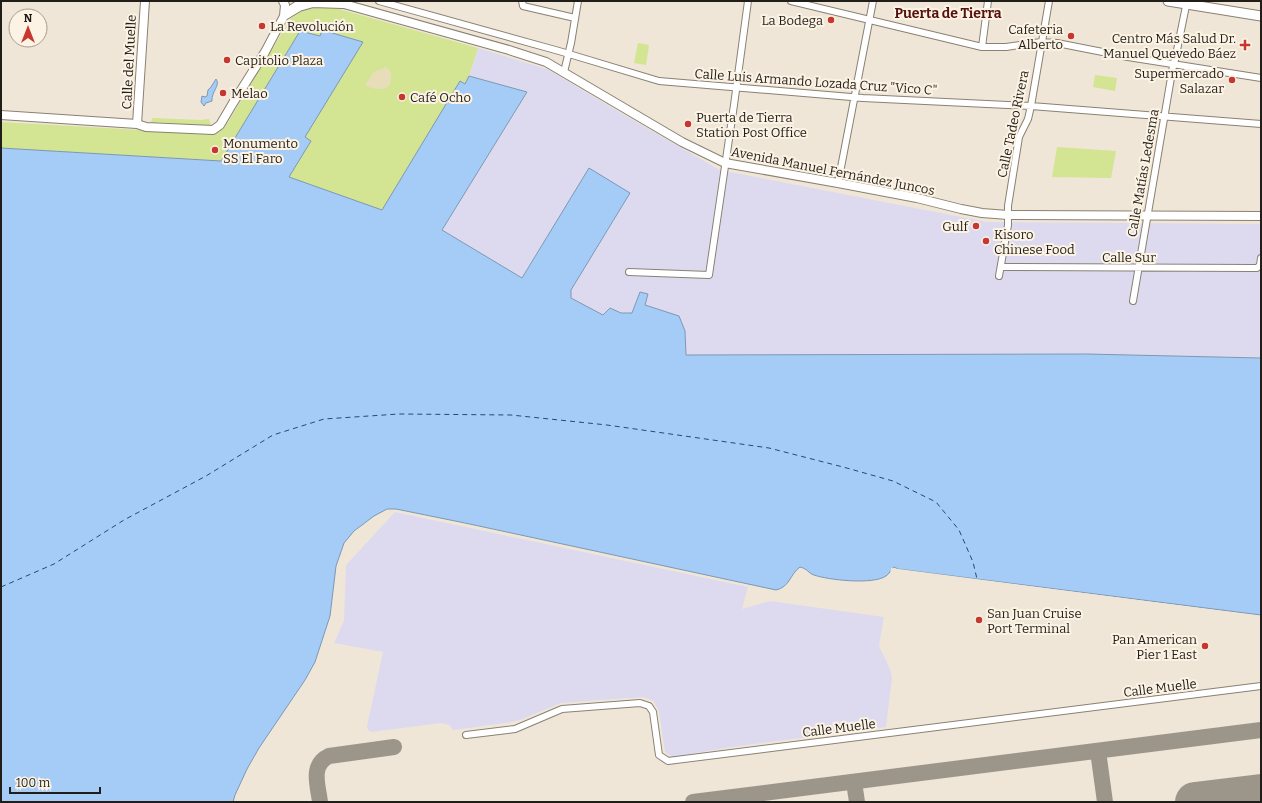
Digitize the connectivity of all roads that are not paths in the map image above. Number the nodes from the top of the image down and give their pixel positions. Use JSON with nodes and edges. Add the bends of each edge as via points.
{"nodes":[{"id":1,"x":145,"y":1,"type":"edge"},
{"id":2,"x":283,"y":1,"type":"edge"},
{"id":3,"x":302,"y":1,"type":"edge"},
{"id":4,"x":379,"y":1,"type":"edge"},
{"id":5,"x":578,"y":1,"type":"edge"},
{"id":6,"x":748,"y":1,"type":"edge"},
{"id":7,"x":791,"y":1,"type":"edge"},
{"id":8,"x":873,"y":1,"type":"edge"},
{"id":9,"x":988,"y":1,"type":"edge"},
{"id":10,"x":1048,"y":1,"type":"edge"},
{"id":11,"x":1168,"y":1,"type":"edge"},
{"id":12,"x":341,"y":2,"type":"edge"},
{"id":13,"x":522,"y":2,"type":"edge"},
{"id":14,"x":1186,"y":2,"type":"edge"},
{"id":15,"x":284,"y":16,"type":"junction"},
{"id":16,"x":1261,"y":16,"type":"edge"},
{"id":17,"x":575,"y":18,"type":"junction"},
{"id":18,"x":870,"y":19,"type":"junction"},
{"id":19,"x":1041,"y":42,"type":"junction"},
{"id":20,"x":982,"y":47,"type":"junction"},
{"id":21,"x":569,"y":54,"type":"junction"},
{"id":22,"x":1174,"y":63,"type":"junction"},
{"id":23,"x":564,"y":72,"type":"junction"},
{"id":24,"x":1261,"y":78,"type":"edge"},
{"id":25,"x":737,"y":88,"type":"junction"},
{"id":26,"x":855,"y":97,"type":"junction"},
{"id":27,"x":1030,"y":106,"type":"junction"},
{"id":28,"x":1,"y":116,"type":"edge"},
{"id":29,"x":1164,"y":117,"type":"junction"},
{"id":30,"x":137,"y":124,"type":"junction"},
{"id":31,"x":1261,"y":124,"type":"edge"},
{"id":32,"x":726,"y":163,"type":"junction"},
{"id":33,"x":838,"y":183,"type":"junction"},
{"id":34,"x":1008,"y":215,"type":"junction"},
{"id":35,"x":1148,"y":215,"type":"junction"},
{"id":36,"x":1261,"y":216,"type":"edge"},
{"id":37,"x":1261,"y":258,"type":"edge"},
{"id":38,"x":1001,"y":267,"type":"junction"},
{"id":39,"x":1138,"y":268,"type":"junction"},
{"id":40,"x":629,"y":272,"type":"dead end"},
{"id":41,"x":999,"y":276,"type":"dead end"},
{"id":42,"x":1133,"y":301,"type":"dead end"},
{"id":43,"x":1261,"y":686,"type":"edge"},
{"id":44,"x":466,"y":736,"type":"dead end"}],
"edges":[{"from":1,"to":30,"type":"main road","name":"Calle del Muelle"},
{"from":2,"to":15,"type":"main road"},
{"from":3,"to":15,"type":"street","via":[[290,8]]},
{"from":4,"to":21,"type":"street","name":"Calle Luis Armando Lozada Cruz \"Vico C\""},
{"from":5,"to":17,"type":"street"},
{"from":6,"to":25,"type":"street"},
{"from":7,"to":18,"type":"street"},
{"from":8,"to":18,"type":"street"},
{"from":9,"to":20,"type":"street"},
{"from":10,"to":19,"type":"street","name":"Calle Tadeo Rivera"},
{"from":11,"to":14,"type":"main road"},
{"from":12,"to":15,"type":"main road","name":"Avenida Manuel Fernández Juncos","via":[[313,3]]},
{"from":12,"to":23,"type":"main road","name":"Avenida Manuel Fernández Juncos","via":[[509,50],[546,62]]},
{"from":13,"to":17,"type":"street","via":[[523,6]]},
{"from":14,"to":16,"type":"main road"},
{"from":14,"to":22,"type":"street","name":"Calle Matías Ledesma"},
{"from":15,"to":30,"type":"main road","via":[[220,125],[212,130],[202,130],[146,127]]},
{"from":17,"to":21,"type":"street"},
{"from":18,"to":20,"type":"street"},
{"from":18,"to":26,"type":"street"},
{"from":19,"to":20,"type":"street","via":[[1006,47]]},
{"from":19,"to":22,"type":"street"},
{"from":19,"to":27,"type":"street","name":"Calle Tadeo Rivera"},
{"from":21,"to":23,"type":"street"},
{"from":21,"to":25,"type":"street","name":"Calle Luis Armando Lozada Cruz \"Vico C\"","via":[[659,81]]},
{"from":22,"to":24,"type":"street"},
{"from":22,"to":29,"type":"street","name":"Calle Matías Ledesma"},
{"from":23,"to":32,"type":"main road","name":"Avenida Manuel Fernández Juncos","via":[[682,142]]},
{"from":25,"to":26,"type":"street","name":"Calle Luis Armando Lozada Cruz \"Vico C\""},
{"from":25,"to":32,"type":"street"},
{"from":26,"to":27,"type":"street","name":"Calle Luis Armando Lozada Cruz \"Vico C\""},
{"from":26,"to":33,"type":"street"},
{"from":27,"to":29,"type":"street","name":"Calle Luis Armando Lozada Cruz \"Vico C\""},
{"from":27,"to":34,"type":"street","name":"Calle Tadeo Rivera","via":[[1028,119],[1019,137]]},
{"from":28,"to":30,"type":"main road"},
{"from":29,"to":31,"type":"street","name":"Calle Luis Armando Lozada Cruz \"Vico C\""},
{"from":29,"to":35,"type":"street","name":"Calle Matías Ledesma"},
{"from":32,"to":33,"type":"main road","name":"Avenida Manuel Fernández Juncos"},
{"from":32,"to":40,"type":"street","via":[[709,275]]},
{"from":33,"to":34,"type":"main road","name":"Avenida Manuel Fernández Juncos","via":[[982,213]]},
{"from":34,"to":35,"type":"main road","name":"Avenida Manuel Fernández Juncos"},
{"from":34,"to":38,"type":"street","name":"Calle Tadeo Rivera"},
{"from":35,"to":36,"type":"main road","name":"Avenida Manuel Fernández Juncos"},
{"from":35,"to":39,"type":"street","name":"Calle Matías Ledesma"},
{"from":37,"to":39,"type":"street","name":"Calle Sur","via":[[1257,268]]},
{"from":38,"to":39,"type":"street","name":"Calle Sur"},
{"from":38,"to":41,"type":"street","name":"Calle Tadeo Rivera"},
{"from":39,"to":42,"type":"street","name":"Calle Matías Ledesma"},
{"from":43,"to":44,"type":"street","name":"Calle Muelle","via":[[668,761],[659,755],[654,712],[649,706],[640,703],[562,709],[515,729]]}]}
